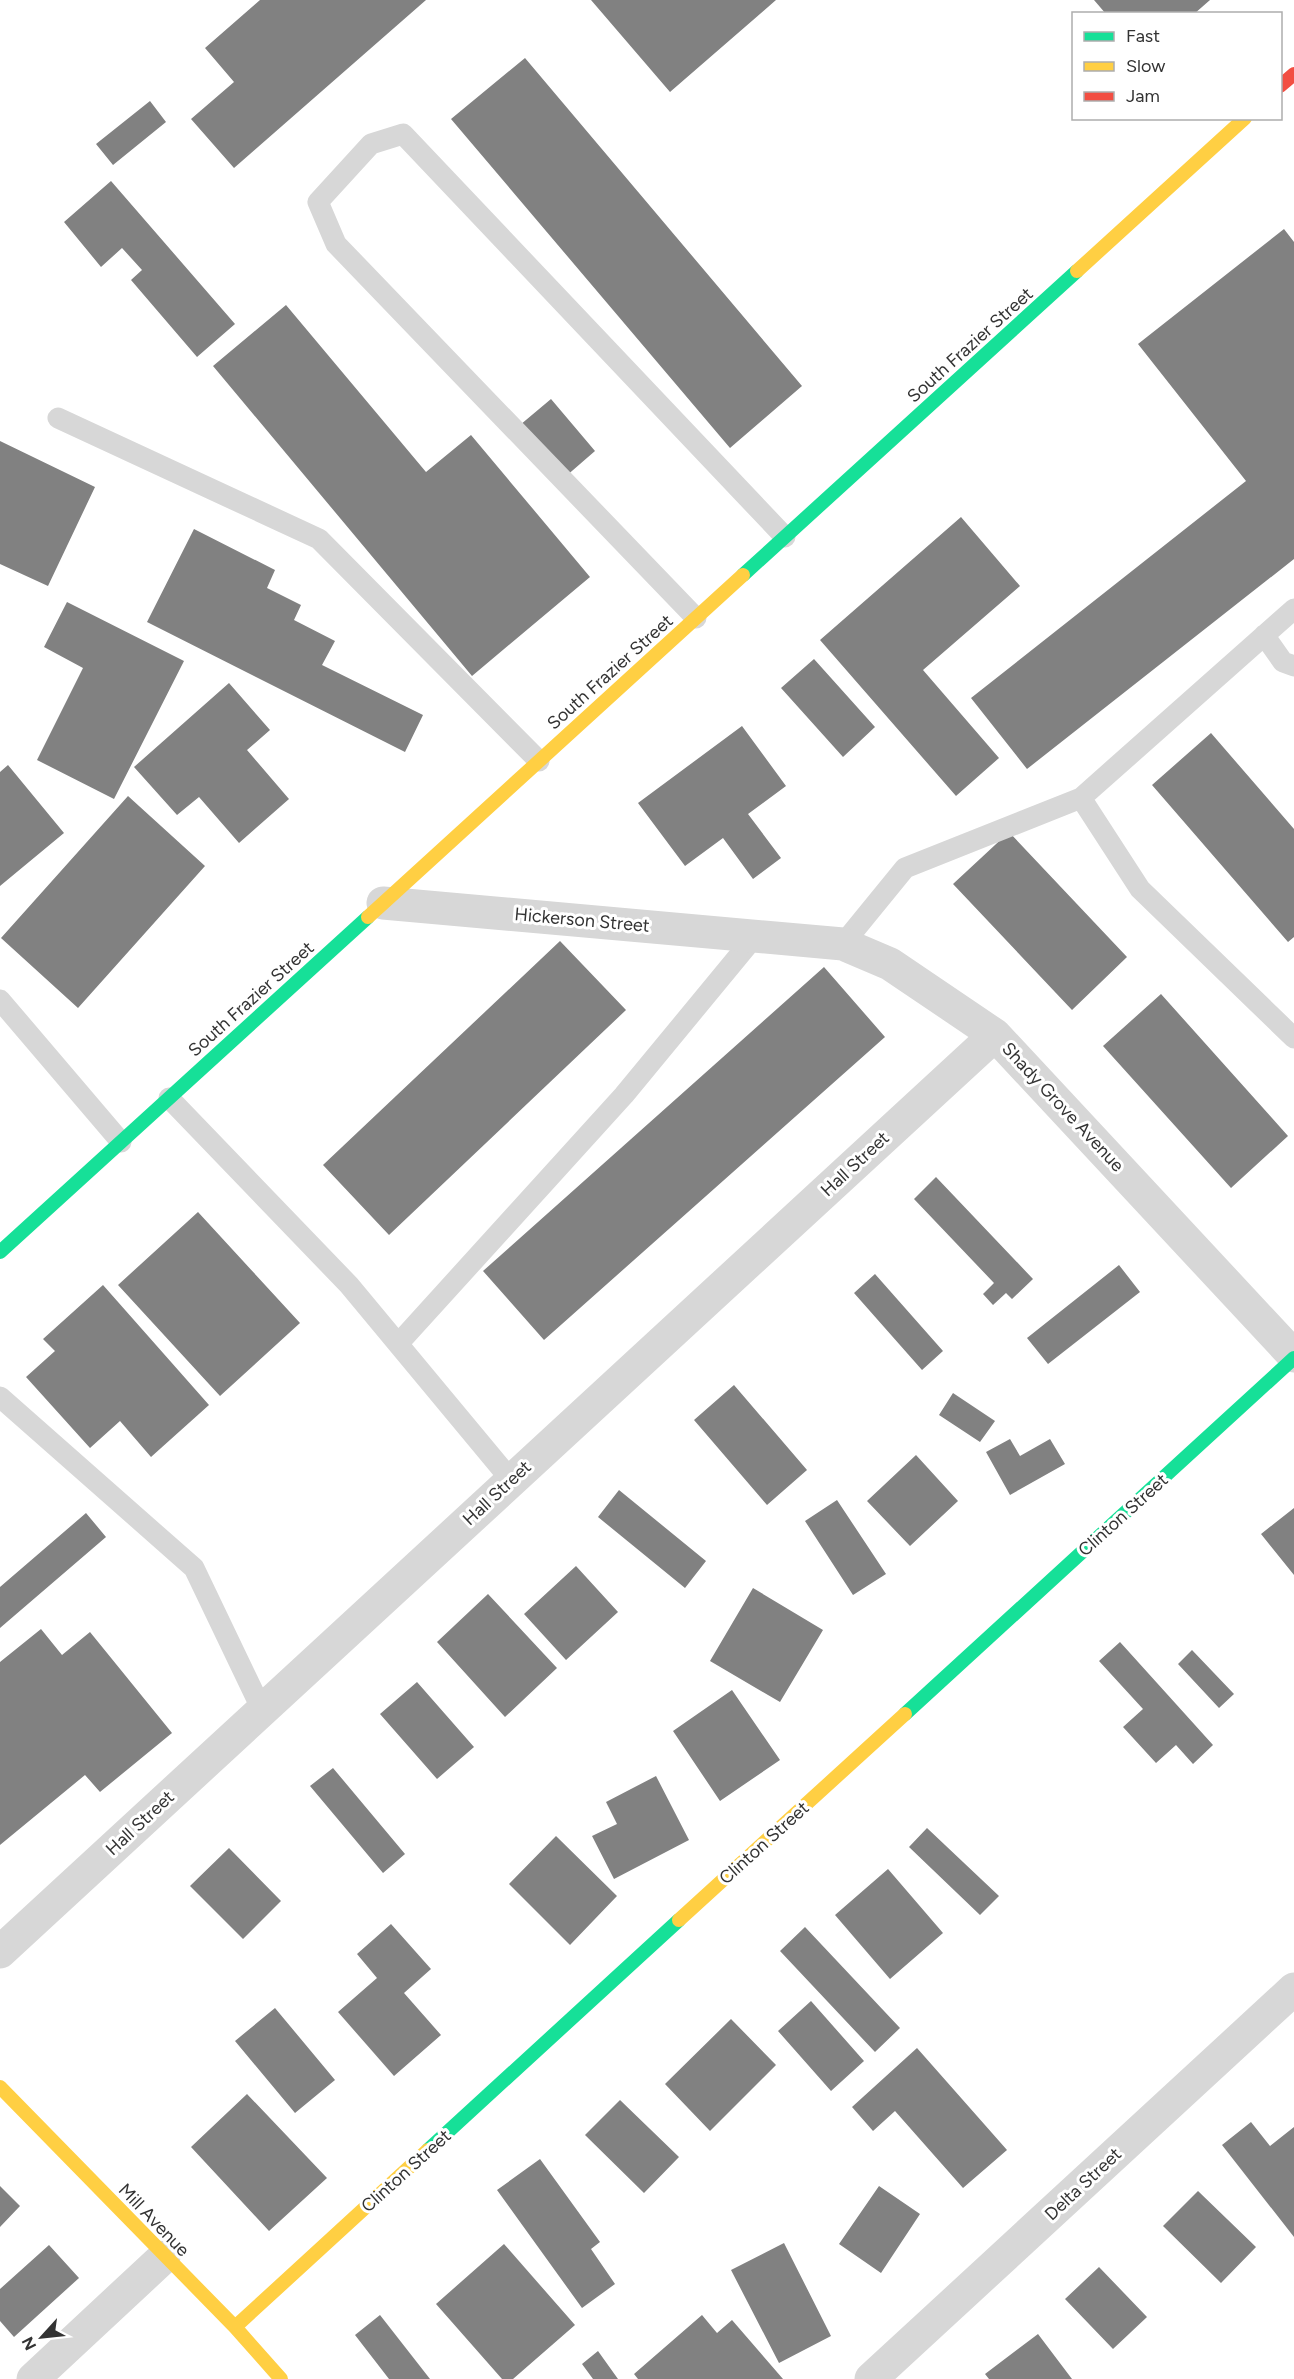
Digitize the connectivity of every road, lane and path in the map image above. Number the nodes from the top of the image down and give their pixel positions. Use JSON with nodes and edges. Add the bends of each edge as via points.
{"nodes":[{"id":1,"x":1294,"y":74,"type":"edge"},
{"id":2,"x":1282,"y":85,"type":"edge"},
{"id":3,"x":1243,"y":120,"type":"edge"},
{"id":4,"x":58,"y":418,"type":"dead end"},
{"id":5,"x":785,"y":537,"type":"junction"},
{"id":6,"x":1294,"y":609,"type":"edge"},
{"id":7,"x":696,"y":618,"type":"junction"},
{"id":8,"x":1264,"y":635,"type":"junction"},
{"id":9,"x":1294,"y":666,"type":"edge"},
{"id":10,"x":539,"y":762,"type":"junction"},
{"id":11,"x":1081,"y":798,"type":"junction"},
{"id":12,"x":383,"y":903,"type":"junction"},
{"id":13,"x":769,"y":936,"type":"junction"},
{"id":14,"x":843,"y":944,"type":"junction"},
{"id":15,"x":0,"y":1000,"type":"edge"},
{"id":16,"x":995,"y":1035,"type":"junction"},
{"id":17,"x":1294,"y":1038,"type":"edge"},
{"id":18,"x":169,"y":1098,"type":"junction"},
{"id":19,"x":121,"y":1142,"type":"junction"},
{"id":20,"x":0,"y":1252,"type":"edge"},
{"id":21,"x":398,"y":1344,"type":"junction"},
{"id":22,"x":1294,"y":1357,"type":"edge"},
{"id":23,"x":0,"y":1397,"type":"edge"},
{"id":24,"x":511,"y":1480,"type":"junction"},
{"id":25,"x":262,"y":1710,"type":"junction"},
{"id":26,"x":0,"y":1952,"type":"edge"},
{"id":27,"x":1294,"y":1989,"type":"edge"},
{"id":28,"x":0,"y":2087,"type":"edge"},
{"id":29,"x":164,"y":2257,"type":"junction"},
{"id":30,"x":235,"y":2327,"type":"junction"},
{"id":31,"x":33,"y":2379,"type":"edge"},
{"id":32,"x":281,"y":2379,"type":"edge"},
{"id":33,"x":871,"y":2379,"type":"edge"}],
"edges":[{"from":1,"to":2,"type":"street"},
{"from":3,"to":5,"type":"street","name":"South Frazier Street"},
{"from":4,"to":10,"type":"lane","via":[[319,539]]},
{"from":5,"to":7,"type":"street","name":"South Frazier Street"},
{"from":5,"to":7,"type":"lane","via":[[403,134],[370,144],[318,202],[336,244]]},
{"from":6,"to":8,"type":"lane"},
{"from":7,"to":10,"type":"street","name":"South Frazier Street"},
{"from":8,"to":9,"type":"lane","via":[[1283,662]]},
{"from":8,"to":11,"type":"lane"},
{"from":10,"to":12,"type":"street","name":"South Frazier Street"},
{"from":11,"to":14,"type":"lane","via":[[905,868]]},
{"from":11,"to":17,"type":"lane","via":[[1140,890]]},
{"from":12,"to":13,"type":"street","name":"Hickerson Street"},
{"from":12,"to":18,"type":"street","name":"South Frazier Street"},
{"from":13,"to":14,"type":"street","name":"Shady Grove Avenue"},
{"from":13,"to":21,"type":"lane"},
{"from":14,"to":16,"type":"street","name":"Shady Grove Avenue","via":[[890,964]]},
{"from":15,"to":19,"type":"lane"},
{"from":16,"to":22,"type":"street","name":"Shady Grove Avenue"},
{"from":16,"to":24,"type":"street","name":"Hall Street"},
{"from":18,"to":19,"type":"street","name":"South Frazier Street"},
{"from":18,"to":21,"type":"lane","via":[[349,1285]]},
{"from":19,"to":20,"type":"street","name":"South Frazier Street"},
{"from":21,"to":24,"type":"lane"},
{"from":22,"to":30,"type":"street","name":"Clinton Street"},
{"from":23,"to":25,"type":"lane","via":[[194,1568]]},
{"from":24,"to":25,"type":"street","name":"Hall Street"},
{"from":25,"to":26,"type":"street","name":"Hall Street"},
{"from":27,"to":33,"type":"street","name":"Delta Street"},
{"from":28,"to":29,"type":"street","name":"Mill Avenue"},
{"from":29,"to":30,"type":"street","name":"Mill Avenue"},
{"from":29,"to":31,"type":"street"},
{"from":30,"to":32,"type":"street","name":"Mill Avenue"}]}
